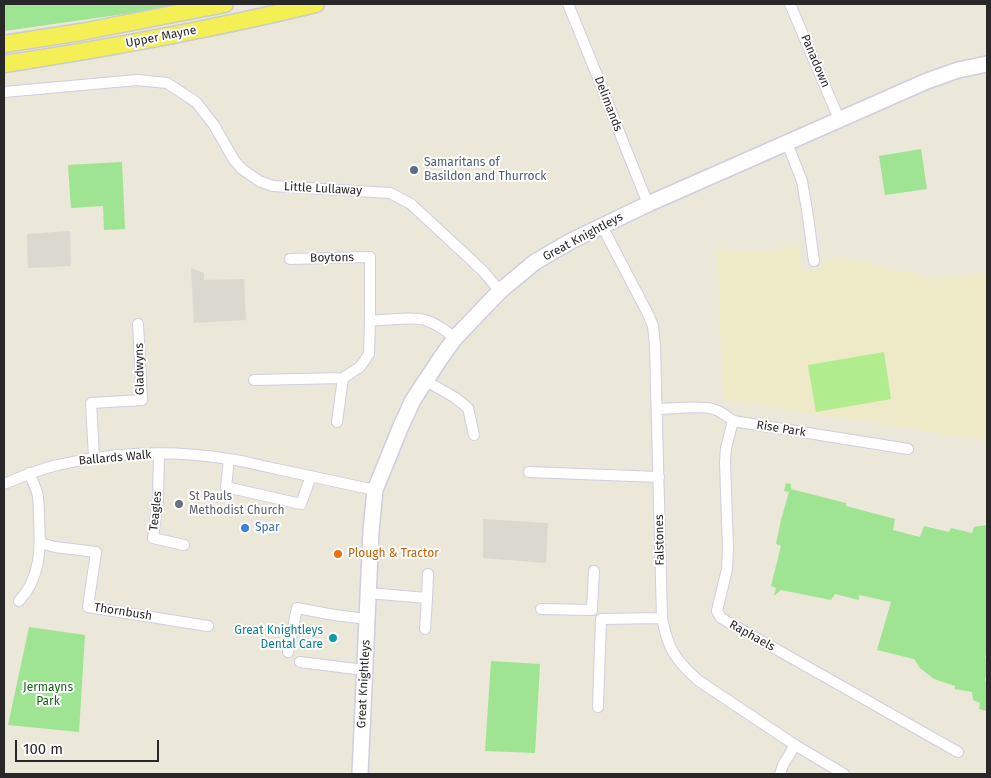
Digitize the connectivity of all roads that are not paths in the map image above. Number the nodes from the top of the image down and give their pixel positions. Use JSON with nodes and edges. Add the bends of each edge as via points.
{"nodes":[{"id":1,"x":225,"y":4,"type":"edge"},
{"id":2,"x":316,"y":4,"type":"edge"},
{"id":3,"x":568,"y":4,"type":"edge"},
{"id":4,"x":790,"y":4,"type":"edge"},
{"id":5,"x":4,"y":44,"type":"edge"},
{"id":6,"x":4,"y":64,"type":"edge"},
{"id":7,"x":987,"y":64,"type":"edge"},
{"id":8,"x":4,"y":92,"type":"edge"},
{"id":9,"x":839,"y":119,"type":"junction"},
{"id":10,"x":787,"y":143,"type":"junction"},
{"id":11,"x":648,"y":204,"type":"junction"},
{"id":12,"x":602,"y":226,"type":"junction"},
{"id":13,"x":290,"y":259,"type":"dead end"},
{"id":14,"x":814,"y":261,"type":"dead end"},
{"id":15,"x":500,"y":291,"type":"junction"},
{"id":16,"x":370,"y":321,"type":"junction"},
{"id":17,"x":138,"y":324,"type":"dead end"},
{"id":18,"x":455,"y":338,"type":"junction"},
{"id":19,"x":343,"y":378,"type":"junction"},
{"id":20,"x":254,"y":380,"type":"dead end"},
{"id":21,"x":426,"y":381,"type":"junction"},
{"id":22,"x":657,"y":409,"type":"junction"},
{"id":23,"x":733,"y":421,"type":"junction"},
{"id":24,"x":337,"y":422,"type":"dead end"},
{"id":25,"x":474,"y":435,"type":"dead end"},
{"id":26,"x":908,"y":449,"type":"dead end"},
{"id":27,"x":159,"y":454,"type":"junction"},
{"id":28,"x":94,"y":458,"type":"junction"},
{"id":29,"x":229,"y":459,"type":"junction"},
{"id":30,"x":529,"y":472,"type":"dead end"},
{"id":31,"x":29,"y":474,"type":"junction"},
{"id":32,"x":311,"y":476,"type":"junction"},
{"id":33,"x":659,"y":477,"type":"junction"},
{"id":34,"x":4,"y":484,"type":"edge"},
{"id":35,"x":374,"y":490,"type":"junction"},
{"id":36,"x":40,"y":543,"type":"junction"},
{"id":37,"x":184,"y":545,"type":"dead end"},
{"id":38,"x":594,"y":571,"type":"dead end"},
{"id":39,"x":428,"y":574,"type":"dead end"},
{"id":40,"x":368,"y":593,"type":"junction"},
{"id":41,"x":427,"y":598,"type":"junction"},
{"id":42,"x":19,"y":601,"type":"dead end"},
{"id":43,"x":542,"y":609,"type":"dead end"},
{"id":44,"x":592,"y":610,"type":"junction"},
{"id":45,"x":367,"y":618,"type":"junction"},
{"id":46,"x":662,"y":618,"type":"junction"},
{"id":47,"x":602,"y":619,"type":"junction"},
{"id":48,"x":208,"y":626,"type":"dead end"},
{"id":49,"x":425,"y":629,"type":"dead end"},
{"id":50,"x":288,"y":652,"type":"dead end"},
{"id":51,"x":300,"y":662,"type":"dead end"},
{"id":52,"x":364,"y":670,"type":"junction"},
{"id":53,"x":598,"y":707,"type":"dead end"},
{"id":54,"x":796,"y":744,"type":"junction"},
{"id":55,"x":958,"y":752,"type":"dead end"},
{"id":56,"x":360,"y":774,"type":"edge"},
{"id":57,"x":780,"y":774,"type":"edge"},
{"id":58,"x":844,"y":774,"type":"edge"}],
"edges":[{"from":1,"to":5,"type":"main road","name":"Upper Mayne"},
{"from":2,"to":6,"type":"main road","name":"Upper Mayne","via":[[183,34]]},
{"from":3,"to":11,"type":"street","name":"Delimands"},
{"from":4,"to":9,"type":"street","name":"Panadown"},
{"from":7,"to":9,"type":"street","name":"Great Knightleys","via":[[928,81]]},
{"from":8,"to":15,"type":"street","name":"Little Lullaway","via":[[137,80],[167,83],[196,102],[234,160],[259,181],[273,186],[390,193],[411,204],[483,270]]},
{"from":9,"to":10,"type":"street","name":"Great Knightleys"},
{"from":10,"to":11,"type":"street","name":"Great Knightleys"},
{"from":10,"to":14,"type":"street","via":[[802,181]]},
{"from":11,"to":12,"type":"street","name":"Great Knightleys"},
{"from":12,"to":15,"type":"street","name":"Great Knightleys","via":[[535,262]]},
{"from":12,"to":22,"type":"street","name":"Falstones","via":[[653,326]]},
{"from":13,"to":16,"type":"street","name":"Boytons","via":[[370,257]]},
{"from":15,"to":18,"type":"street","name":"Great Knightleys"},
{"from":16,"to":18,"type":"street","via":[[424,320]]},
{"from":16,"to":19,"type":"street","name":"Boytons","via":[[369,354],[360,367]]},
{"from":17,"to":28,"type":"street","name":"Gladwyns","via":[[142,400],[91,403]]},
{"from":18,"to":21,"type":"street","name":"Great Knightleys"},
{"from":19,"to":20,"type":"street"},
{"from":19,"to":24,"type":"street"},
{"from":21,"to":25,"type":"street","via":[[468,408]]},
{"from":21,"to":35,"type":"street","name":"Great Knightleys","via":[[403,423]]},
{"from":22,"to":23,"type":"street","name":"Rise Park","via":[[713,409]]},
{"from":22,"to":33,"type":"street","name":"Falstones"},
{"from":23,"to":26,"type":"street","name":"Rise Park"},
{"from":23,"to":55,"type":"street","name":"Raphaels","via":[[724,462],[728,549],[727,569],[717,611],[721,618]]},
{"from":27,"to":28,"type":"street","name":"Ballards Walk"},
{"from":27,"to":29,"type":"street","name":"Ballards Walk"},
{"from":27,"to":37,"type":"street","name":"Teagles","via":[[153,538]]},
{"from":28,"to":31,"type":"street","name":"Ballards Walk"},
{"from":29,"to":32,"type":"street","name":"Ballards Walk"},
{"from":29,"to":32,"type":"street","via":[[226,487],[301,504]]},
{"from":30,"to":33,"type":"street"},
{"from":31,"to":34,"type":"street","name":"Ballards Walk"},
{"from":31,"to":36,"type":"street","via":[[37,493]]},
{"from":32,"to":35,"type":"street","name":"Ballards Walk"},
{"from":33,"to":46,"type":"street","name":"Falstones"},
{"from":35,"to":40,"type":"street","name":"Great Knightleys"},
{"from":36,"to":42,"type":"street","via":[[31,585]]},
{"from":36,"to":48,"type":"street","name":"Thornbush","via":[[96,552],[88,607]]},
{"from":38,"to":44,"type":"street"},
{"from":39,"to":41,"type":"street"},
{"from":40,"to":41,"type":"street"},
{"from":40,"to":45,"type":"street","name":"Great Knightleys"},
{"from":41,"to":49,"type":"street"},
{"from":43,"to":44,"type":"street"},
{"from":44,"to":47,"type":"street"},
{"from":45,"to":50,"type":"street","via":[[297,608]]},
{"from":45,"to":52,"type":"street","name":"Great Knightleys"},
{"from":46,"to":47,"type":"street"},
{"from":46,"to":54,"type":"street","name":"Falstones","via":[[673,654],[684,668]]},
{"from":47,"to":53,"type":"street"},
{"from":51,"to":52,"type":"street"},
{"from":52,"to":56,"type":"street","name":"Great Knightleys"},
{"from":54,"to":57,"type":"street"},
{"from":54,"to":58,"type":"street","name":"Falstones"}]}
